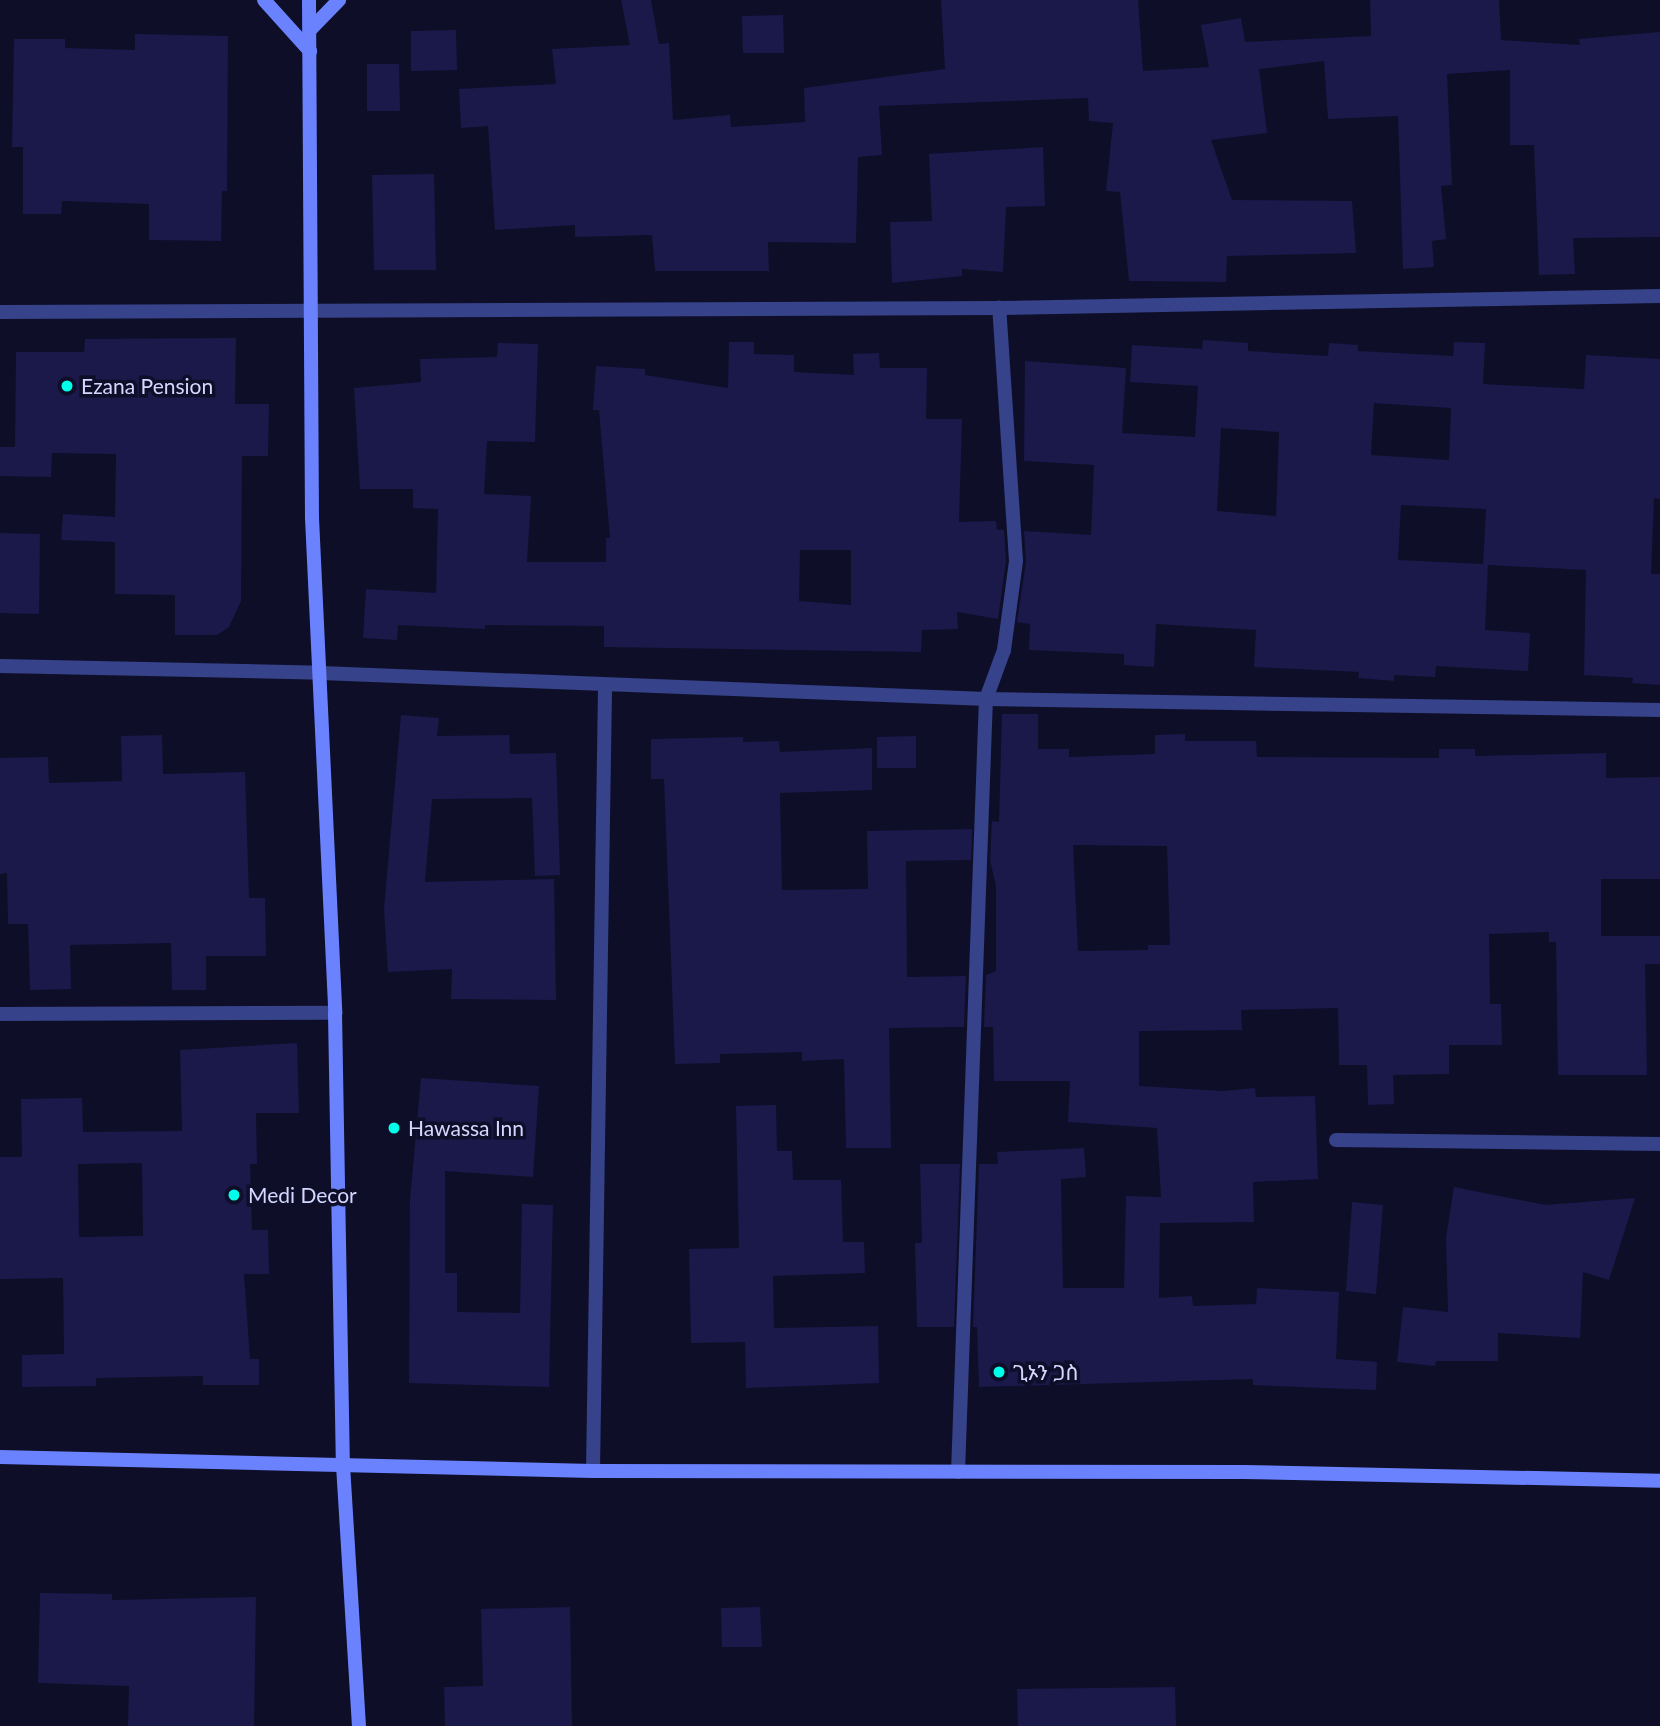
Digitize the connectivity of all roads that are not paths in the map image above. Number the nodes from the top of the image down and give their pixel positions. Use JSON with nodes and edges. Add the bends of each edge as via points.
{"nodes":[{"id":1,"x":264,"y":0,"type":"edge"},
{"id":2,"x":309,"y":0,"type":"edge"},
{"id":3,"x":339,"y":0,"type":"edge"},
{"id":4,"x":310,"y":30,"type":"junction"},
{"id":5,"x":310,"y":51,"type":"junction"},
{"id":6,"x":1660,"y":296,"type":"edge"},
{"id":7,"x":999,"y":308,"type":"junction"},
{"id":8,"x":0,"y":312,"type":"edge"},
{"id":9,"x":312,"y":312,"type":"junction"},
{"id":10,"x":0,"y":666,"type":"edge"},
{"id":11,"x":321,"y":673,"type":"junction"},
{"id":12,"x":605,"y":688,"type":"junction"},
{"id":13,"x":986,"y":699,"type":"junction"},
{"id":14,"x":1660,"y":710,"type":"edge"},
{"id":15,"x":335,"y":1013,"type":"junction"},
{"id":16,"x":0,"y":1014,"type":"edge"},
{"id":17,"x":1336,"y":1140,"type":"dead end"},
{"id":18,"x":1660,"y":1144,"type":"edge"},
{"id":19,"x":0,"y":1457,"type":"edge"},
{"id":20,"x":343,"y":1465,"type":"junction"},
{"id":21,"x":593,"y":1471,"type":"junction"},
{"id":22,"x":958,"y":1472,"type":"junction"},
{"id":23,"x":1660,"y":1481,"type":"edge"},
{"id":24,"x":359,"y":1726,"type":"edge"}],
"edges":[{"from":1,"to":5,"type":"street"},
{"from":2,"to":4,"type":"street"},
{"from":3,"to":4,"type":"street"},
{"from":4,"to":5,"type":"street"},
{"from":5,"to":9,"type":"street"},
{"from":6,"to":7,"type":"street"},
{"from":7,"to":9,"type":"street"},
{"from":7,"to":13,"type":"street","via":[[1016,561],[1006,640]]},
{"from":8,"to":9,"type":"street"},
{"from":9,"to":11,"type":"street","via":[[312,518]]},
{"from":10,"to":11,"type":"street"},
{"from":11,"to":12,"type":"street"},
{"from":11,"to":15,"type":"street"},
{"from":12,"to":13,"type":"street"},
{"from":12,"to":21,"type":"street"},
{"from":13,"to":14,"type":"street"},
{"from":13,"to":22,"type":"street"},
{"from":15,"to":16,"type":"street"},
{"from":15,"to":20,"type":"street"},
{"from":17,"to":18,"type":"street"},
{"from":19,"to":20,"type":"street"},
{"from":20,"to":21,"type":"street"},
{"from":20,"to":24,"type":"street"},
{"from":21,"to":22,"type":"street"},
{"from":22,"to":23,"type":"street"}]}
